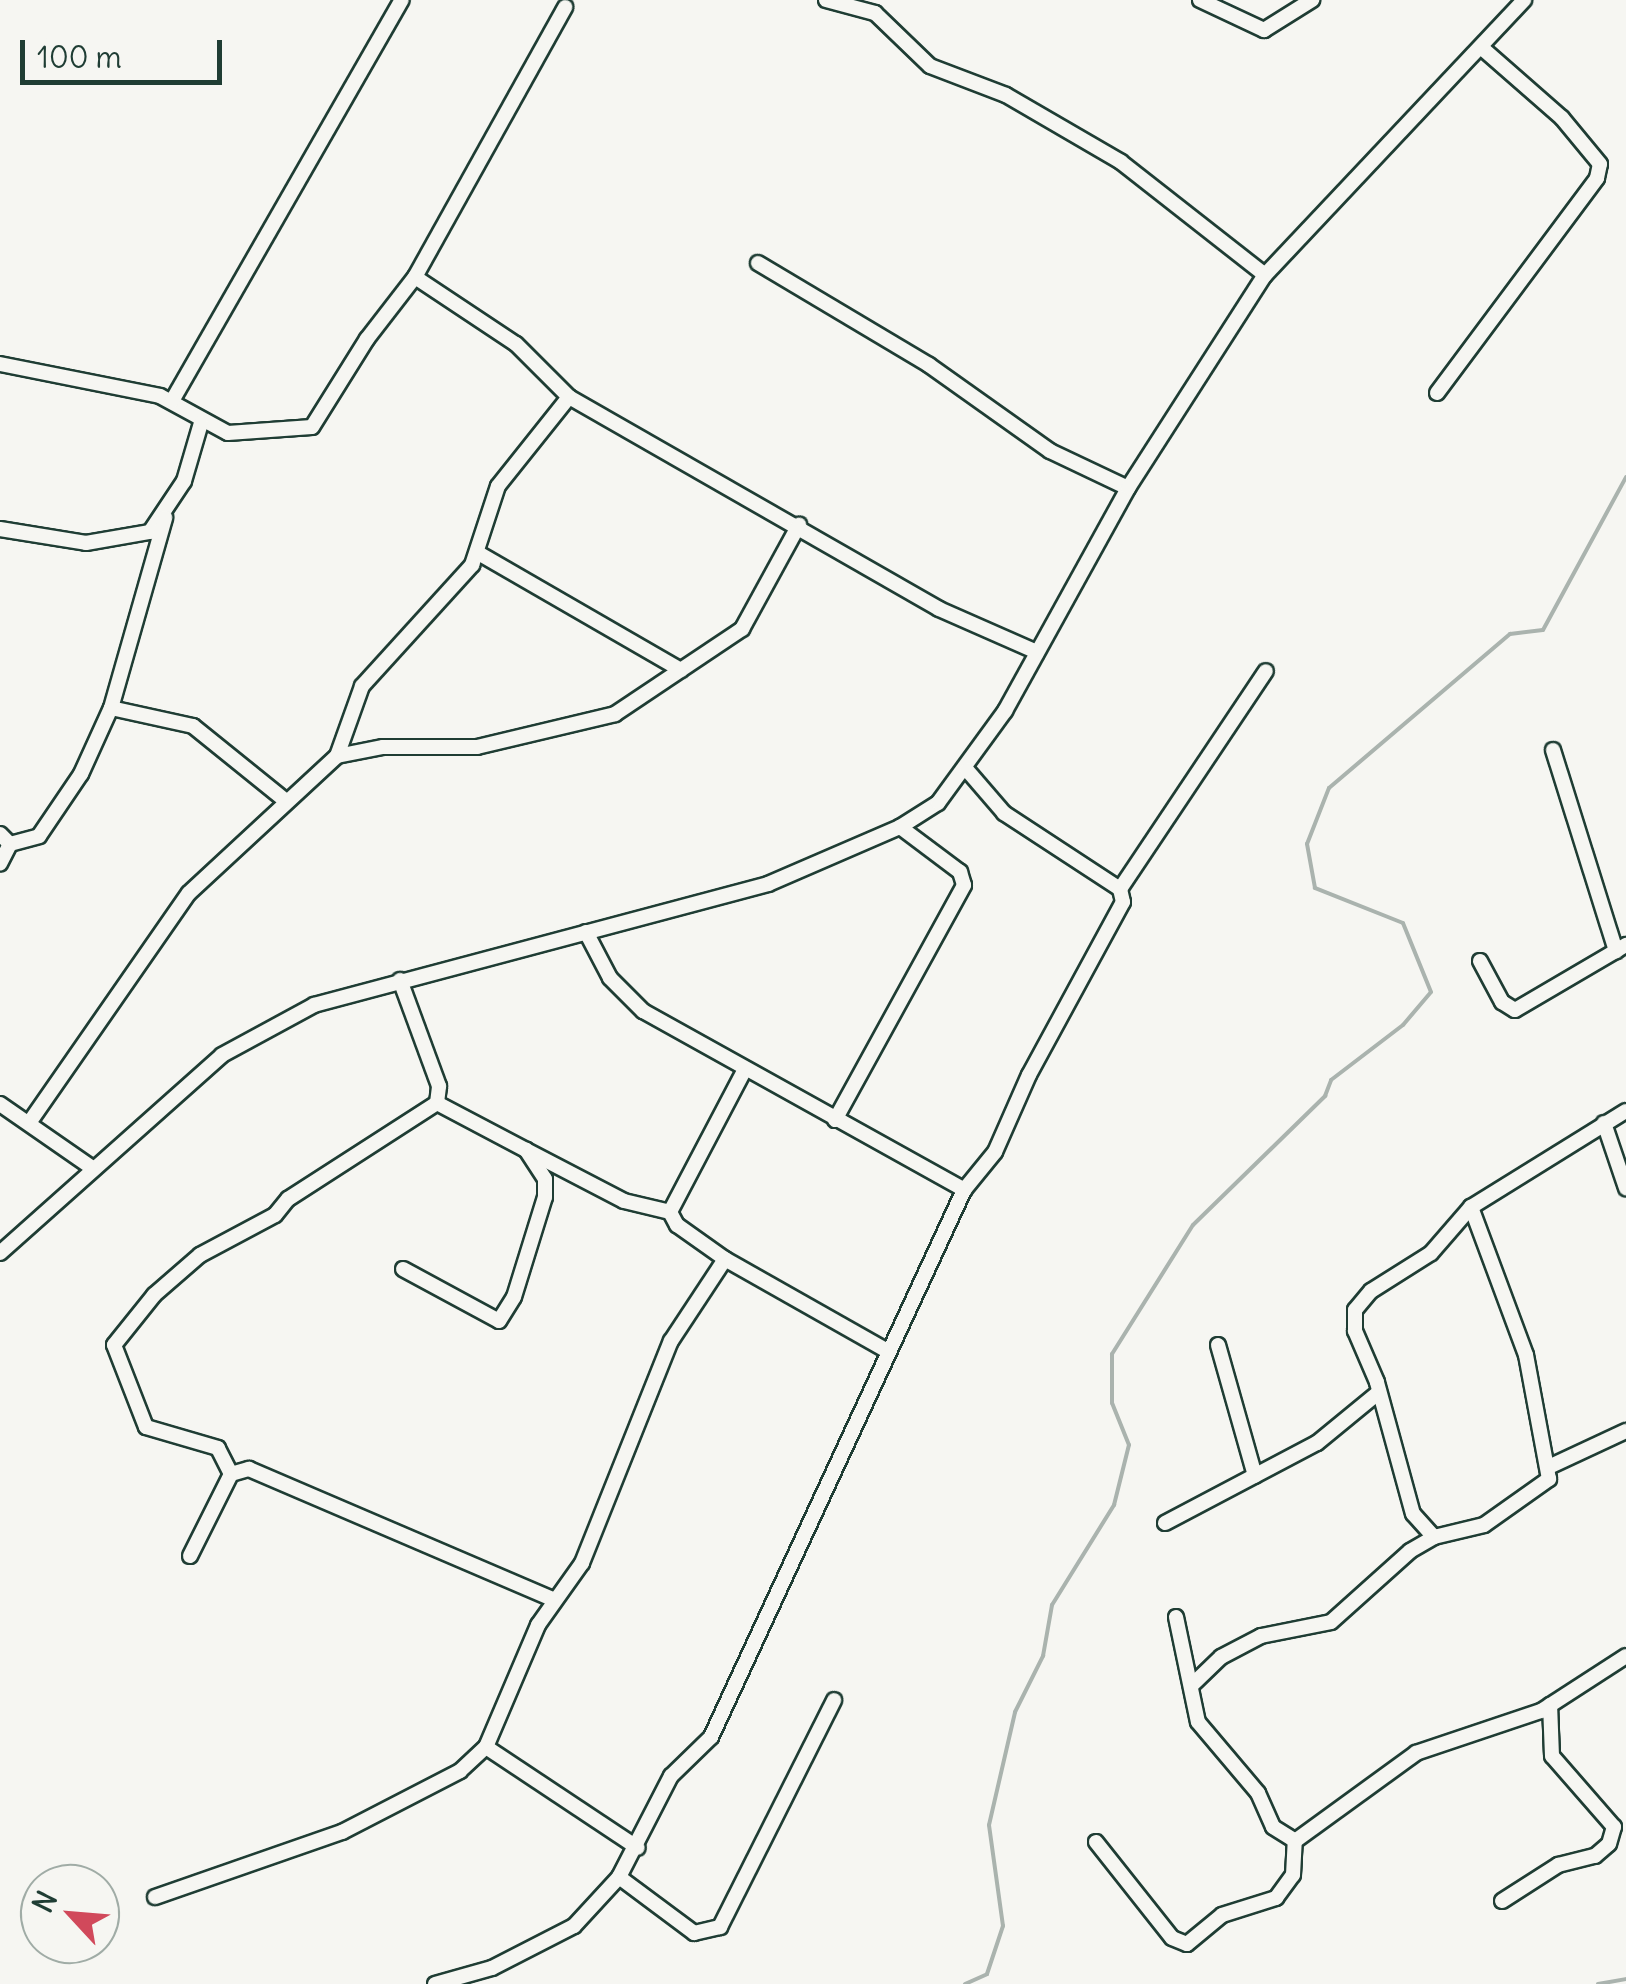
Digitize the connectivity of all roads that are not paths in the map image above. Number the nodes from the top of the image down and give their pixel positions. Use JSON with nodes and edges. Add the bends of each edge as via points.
{"nodes":[{"id":1,"x":402,"y":0,"type":"edge"},
{"id":2,"x":826,"y":0,"type":"edge"},
{"id":3,"x":1200,"y":0,"type":"edge"},
{"id":4,"x":1312,"y":0,"type":"edge"},
{"id":5,"x":1520,"y":1,"type":"edge"},
{"id":6,"x":562,"y":2,"type":"edge"},
{"id":7,"x":1481,"y":47,"type":"junction"},
{"id":8,"x":758,"y":263,"type":"dead end"},
{"id":9,"x":1265,"y":276,"type":"junction"},
{"id":10,"x":416,"y":277,"type":"junction"},
{"id":11,"x":0,"y":364,"type":"edge"},
{"id":12,"x":1437,"y":393,"type":"dead end"},
{"id":13,"x":569,"y":398,"type":"junction"},
{"id":14,"x":172,"y":401,"type":"junction"},
{"id":15,"x":201,"y":424,"type":"junction"},
{"id":16,"x":1128,"y":488,"type":"junction"},
{"id":17,"x":165,"y":518,"type":"junction"},
{"id":18,"x":800,"y":525,"type":"junction"},
{"id":19,"x":0,"y":529,"type":"edge"},
{"id":20,"x":480,"y":554,"type":"junction"},
{"id":21,"x":1037,"y":652,"type":"junction"},
{"id":22,"x":681,"y":670,"type":"junction"},
{"id":23,"x":1266,"y":670,"type":"dead end"},
{"id":24,"x":110,"y":708,"type":"junction"},
{"id":25,"x":1554,"y":750,"type":"dead end"},
{"id":26,"x":337,"y":756,"type":"junction"},
{"id":27,"x":967,"y":770,"type":"junction"},
{"id":28,"x":286,"y":801,"type":"junction"},
{"id":29,"x":900,"y":827,"type":"junction"},
{"id":30,"x":5,"y":839,"type":"edge"},
{"id":31,"x":0,"y":864,"type":"edge"},
{"id":32,"x":1120,"y":888,"type":"junction"},
{"id":33,"x":586,"y":932,"type":"junction"},
{"id":34,"x":1621,"y":948,"type":"edge"},
{"id":35,"x":1480,"y":961,"type":"dead end"},
{"id":36,"x":400,"y":980,"type":"junction"},
{"id":37,"x":744,"y":1070,"type":"junction"},
{"id":38,"x":0,"y":1104,"type":"edge"},
{"id":39,"x":437,"y":1104,"type":"junction"},
{"id":40,"x":1626,"y":1110,"type":"edge"},
{"id":41,"x":835,"y":1120,"type":"junction"},
{"id":42,"x":29,"y":1122,"type":"junction"},
{"id":43,"x":1604,"y":1122,"type":"junction"},
{"id":44,"x":526,"y":1150,"type":"junction"},
{"id":45,"x":91,"y":1167,"type":"junction"},
{"id":46,"x":1626,"y":1188,"type":"edge"},
{"id":47,"x":964,"y":1190,"type":"junction"},
{"id":48,"x":1471,"y":1207,"type":"junction"},
{"id":49,"x":670,"y":1212,"type":"junction"},
{"id":50,"x":0,"y":1253,"type":"edge"},
{"id":51,"x":726,"y":1259,"type":"junction"},
{"id":52,"x":403,"y":1269,"type":"dead end"},
{"id":53,"x":1218,"y":1345,"type":"dead end"},
{"id":54,"x":886,"y":1350,"type":"junction"},
{"id":55,"x":1379,"y":1392,"type":"junction"},
{"id":56,"x":1626,"y":1430,"type":"edge"},
{"id":57,"x":1551,"y":1466,"type":"junction"},
{"id":58,"x":230,"y":1474,"type":"junction"},
{"id":59,"x":1255,"y":1476,"type":"junction"},
{"id":60,"x":1165,"y":1523,"type":"dead end"},
{"id":61,"x":1434,"y":1537,"type":"junction"},
{"id":62,"x":190,"y":1556,"type":"dead end"},
{"id":63,"x":554,"y":1600,"type":"junction"},
{"id":64,"x":1176,"y":1617,"type":"dead end"},
{"id":65,"x":1626,"y":1656,"type":"edge"},
{"id":66,"x":1192,"y":1685,"type":"junction"},
{"id":67,"x":834,"y":1700,"type":"dead end"},
{"id":68,"x":1550,"y":1706,"type":"junction"},
{"id":69,"x":486,"y":1748,"type":"junction"},
{"id":70,"x":1295,"y":1841,"type":"junction"},
{"id":71,"x":1096,"y":1842,"type":"dead end"},
{"id":72,"x":638,"y":1848,"type":"junction"},
{"id":73,"x":619,"y":1877,"type":"junction"},
{"id":74,"x":155,"y":1898,"type":"dead end"},
{"id":75,"x":1502,"y":1901,"type":"dead end"},
{"id":76,"x":436,"y":1984,"type":"edge"}],
"edges":[{"from":1,"to":14,"type":"street"},
{"from":2,"to":9,"type":"street","via":[[875,13],[930,66],[1006,95],[1121,162]]},
{"from":3,"to":4,"type":"street","via":[[1264,30]]},
{"from":5,"to":7,"type":"street"},
{"from":6,"to":10,"type":"street"},
{"from":7,"to":9,"type":"street"},
{"from":7,"to":12,"type":"street","via":[[1562,118],[1600,164]]},
{"from":8,"to":16,"type":"street","via":[[929,365],[1050,451]]},
{"from":9,"to":16,"type":"street"},
{"from":10,"to":13,"type":"street","via":[[516,344]]},
{"from":10,"to":15,"type":"street","via":[[312,427],[243,435]]},
{"from":11,"to":14,"type":"street"},
{"from":13,"to":18,"type":"street"},
{"from":13,"to":20,"type":"street","via":[[498,486]]},
{"from":14,"to":15,"type":"street"},
{"from":15,"to":17,"type":"street"},
{"from":16,"to":21,"type":"street"},
{"from":17,"to":19,"type":"street","via":[[142,535],[86,542]]},
{"from":17,"to":24,"type":"street"},
{"from":18,"to":21,"type":"street","via":[[939,609]]},
{"from":18,"to":22,"type":"street","via":[[748,622]]},
{"from":20,"to":22,"type":"street"},
{"from":20,"to":26,"type":"street","via":[[362,686]]},
{"from":21,"to":27,"type":"street"},
{"from":22,"to":26,"type":"street","via":[[615,714],[477,747],[383,747]]},
{"from":23,"to":32,"type":"street"},
{"from":24,"to":28,"type":"street","via":[[193,726]]},
{"from":24,"to":30,"type":"street","via":[[81,774],[39,836]]},
{"from":25,"to":34,"type":"street"},
{"from":26,"to":28,"type":"street"},
{"from":27,"to":29,"type":"street","via":[[938,804]]},
{"from":27,"to":32,"type":"street","via":[[1004,813]]},
{"from":28,"to":42,"type":"street","via":[[190,893]]},
{"from":29,"to":33,"type":"street","via":[[768,884]]},
{"from":29,"to":41,"type":"street","via":[[960,872],[964,885]]},
{"from":30,"to":31,"type":"street"},
{"from":32,"to":47,"type":"street","via":[[1123,902],[1028,1075],[995,1152]]},
{"from":33,"to":36,"type":"street"},
{"from":33,"to":37,"type":"street","via":[[628,998]]},
{"from":34,"to":35,"type":"street","via":[[1515,1010],[1502,1002]]},
{"from":36,"to":39,"type":"street","via":[[439,1086]]},
{"from":36,"to":45,"type":"street","via":[[314,1006],[222,1055]]},
{"from":37,"to":41,"type":"street"},
{"from":37,"to":49,"type":"street"},
{"from":38,"to":42,"type":"street"},
{"from":39,"to":44,"type":"street"},
{"from":39,"to":58,"type":"street","via":[[288,1198],[275,1214],[200,1255],[117,1339],[114,1355],[146,1427],[218,1448]]},
{"from":40,"to":43,"type":"street"},
{"from":41,"to":47,"type":"street"},
{"from":42,"to":45,"type":"street"},
{"from":43,"to":46,"type":"street"},
{"from":43,"to":48,"type":"street"},
{"from":44,"to":49,"type":"street","via":[[624,1200]]},
{"from":44,"to":52,"type":"street","via":[[546,1179],[545,1197],[508,1312],[499,1321]]},
{"from":45,"to":50,"type":"street"},
{"from":47,"to":54,"type":"street"},
{"from":48,"to":55,"type":"street","via":[[1431,1253],[1371,1291],[1356,1310],[1355,1331]]},
{"from":48,"to":57,"type":"street","via":[[1526,1355]]},
{"from":49,"to":51,"type":"street","via":[[677,1225]]},
{"from":51,"to":54,"type":"street"},
{"from":51,"to":63,"type":"street","via":[[671,1340],[582,1562]]},
{"from":53,"to":59,"type":"street"},
{"from":54,"to":72,"type":"street","via":[[728,1708],[698,1755],[671,1776]]},
{"from":55,"to":59,"type":"street","via":[[1317,1443]]},
{"from":55,"to":61,"type":"street","via":[[1412,1514]]},
{"from":56,"to":57,"type":"street"},
{"from":57,"to":61,"type":"street","via":[[1545,1485],[1484,1526]]},
{"from":58,"to":62,"type":"street"},
{"from":58,"to":63,"type":"street","via":[[249,1469],[272,1476],[397,1537]]},
{"from":59,"to":60,"type":"street"},
{"from":61,"to":66,"type":"street","via":[[1331,1622],[1262,1636],[1221,1656]]},
{"from":63,"to":69,"type":"street"},
{"from":64,"to":66,"type":"street"},
{"from":65,"to":68,"type":"street"},
{"from":66,"to":70,"type":"street","via":[[1198,1722],[1258,1793],[1272,1827]]},
{"from":67,"to":73,"type":"street","via":[[720,1927],[694,1933]]},
{"from":68,"to":70,"type":"street","via":[[1416,1752]]},
{"from":68,"to":75,"type":"street","via":[[1552,1756],[1614,1828],[1595,1856],[1558,1865]]},
{"from":69,"to":72,"type":"street"},
{"from":69,"to":74,"type":"street","via":[[460,1770],[342,1832]]},
{"from":70,"to":71,"type":"street","via":[[1293,1875],[1276,1898],[1222,1915],[1187,1944],[1172,1938]]},
{"from":72,"to":73,"type":"street"},
{"from":73,"to":76,"type":"street","via":[[574,1926],[535,1950]]}]}
